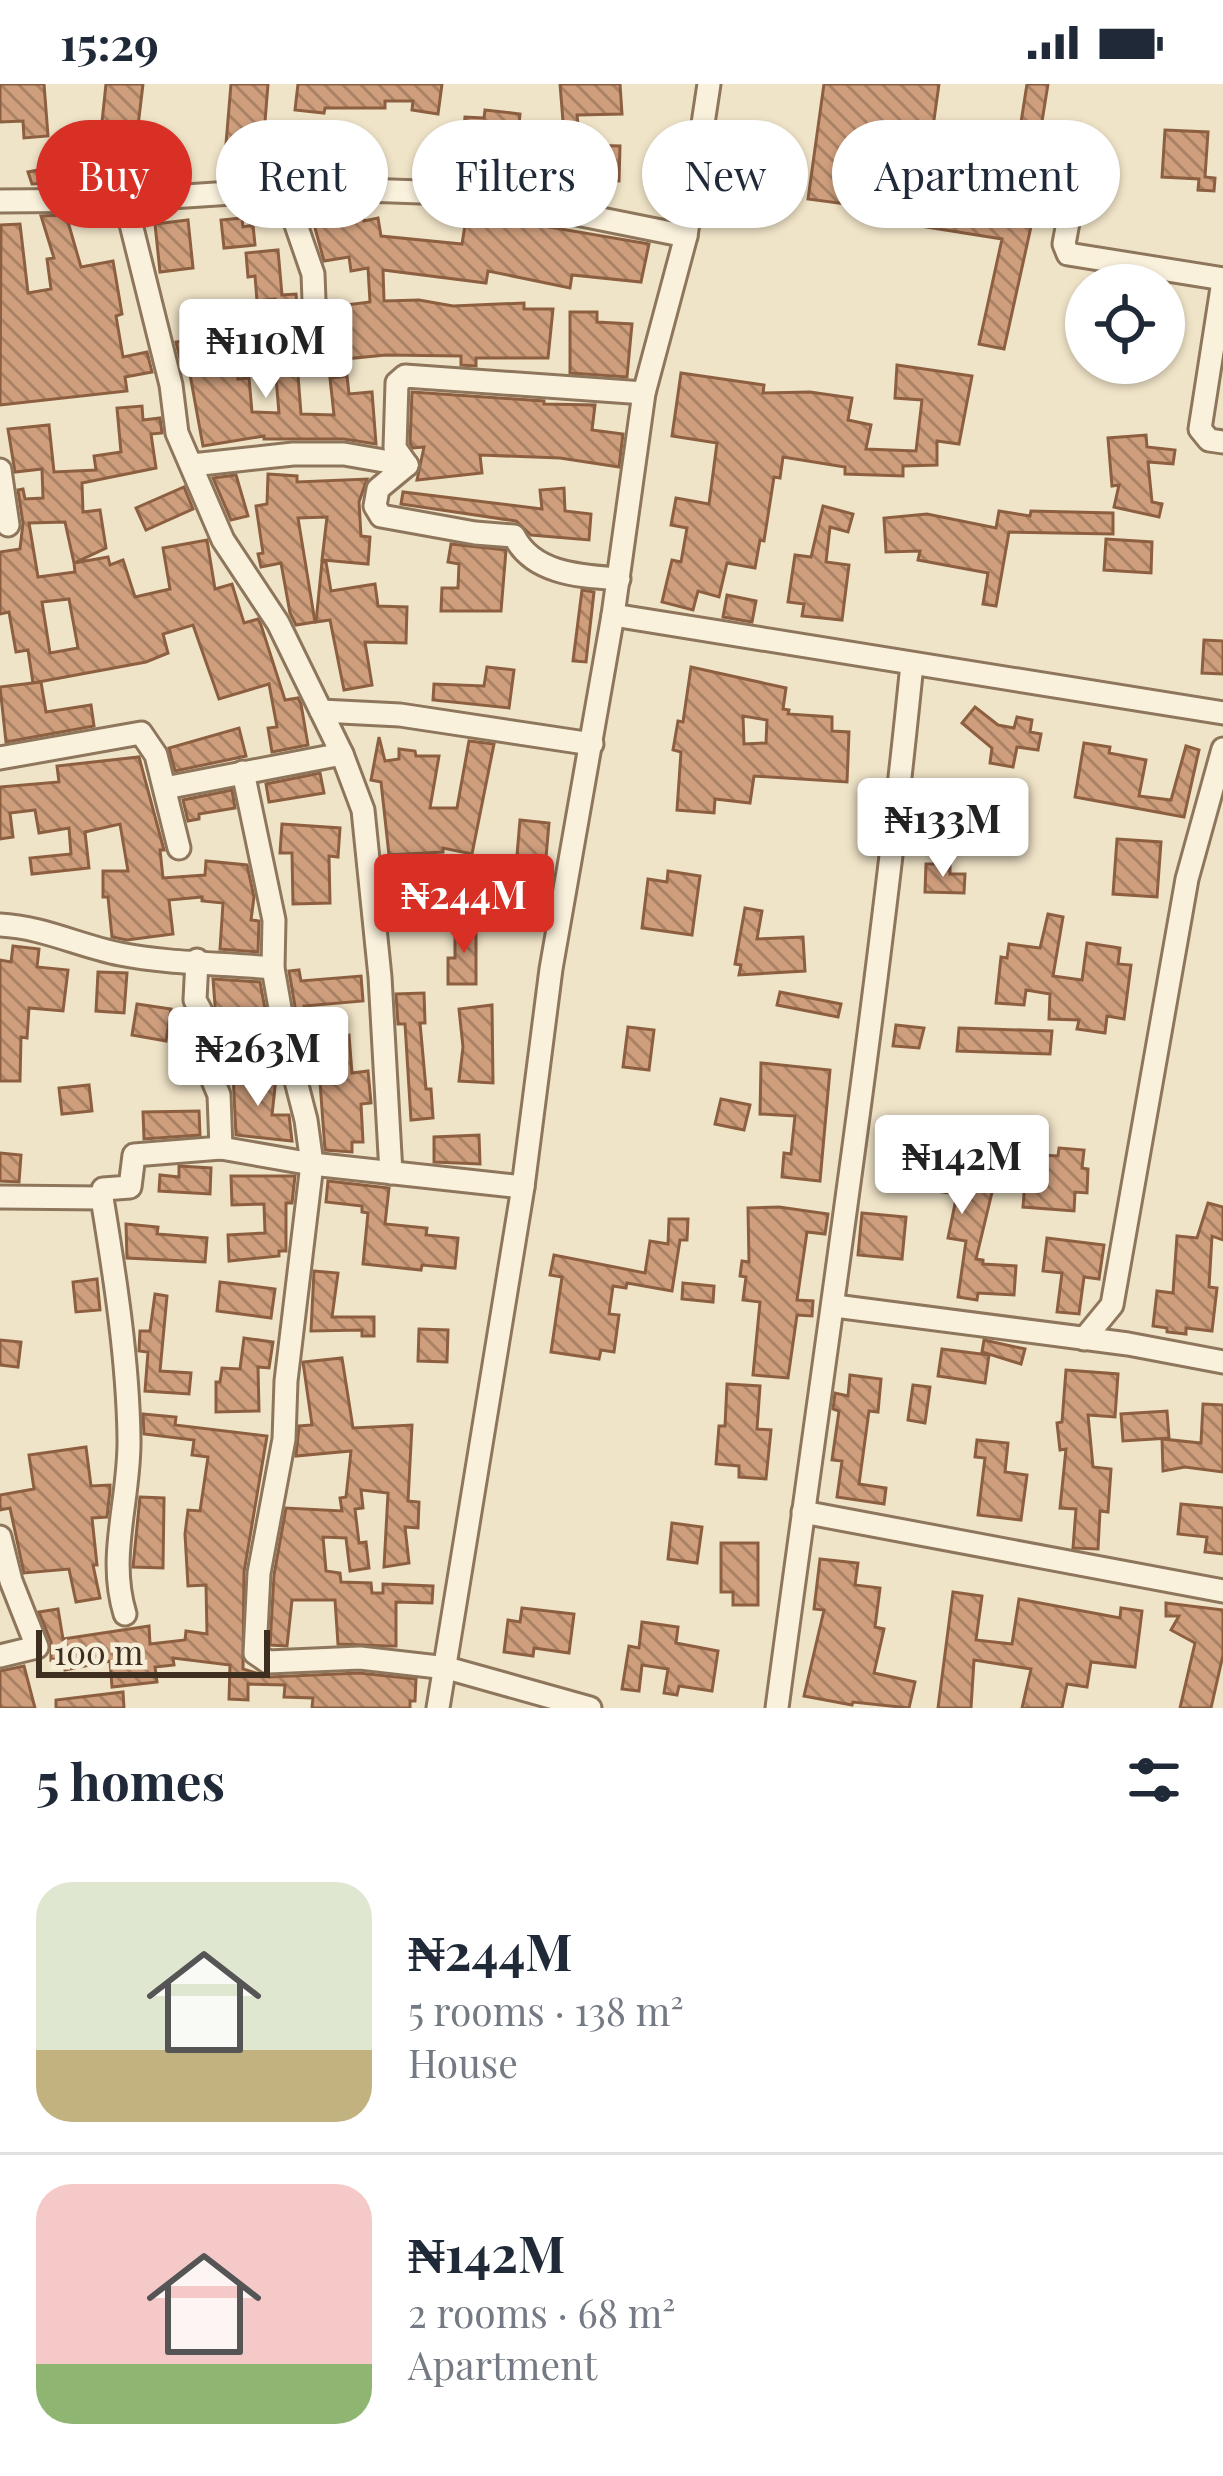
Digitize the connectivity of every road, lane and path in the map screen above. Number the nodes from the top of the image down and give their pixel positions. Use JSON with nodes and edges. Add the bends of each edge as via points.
{"nodes":[{"id":1,"x":709,"y":84,"type":"edge"},
{"id":2,"x":388,"y":191,"type":"edge"},
{"id":3,"x":0,"y":201,"type":"edge"},
{"id":4,"x":36,"y":201,"type":"edge"},
{"id":5,"x":132,"y":228,"type":"edge"},
{"id":6,"x":297,"y":228,"type":"edge"},
{"id":7,"x":1067,"y":228,"type":"edge"},
{"id":8,"x":686,"y":236,"type":"junction"},
{"id":9,"x":1223,"y":280,"type":"edge"},
{"id":10,"x":316,"y":353,"type":"dead end"},
{"id":11,"x":644,"y":393,"type":"junction"},
{"id":12,"x":1223,"y":442,"type":"edge"},
{"id":13,"x":407,"y":464,"type":"junction"},
{"id":14,"x":191,"y":465,"type":"junction"},
{"id":15,"x":0,"y":470,"type":"edge"},
{"id":16,"x":8,"y":525,"type":"dead end"},
{"id":17,"x":619,"y":579,"type":"junction"},
{"id":18,"x":614,"y":615,"type":"junction"},
{"id":19,"x":912,"y":664,"type":"junction"},
{"id":20,"x":321,"y":711,"type":"junction"},
{"id":21,"x":1223,"y":713,"type":"edge"},
{"id":22,"x":592,"y":745,"type":"junction"},
{"id":23,"x":1223,"y":749,"type":"edge"},
{"id":24,"x":342,"y":754,"type":"junction"},
{"id":25,"x":0,"y":758,"type":"edge"},
{"id":26,"x":243,"y":772,"type":"junction"},
{"id":27,"x":165,"y":788,"type":"junction"},
{"id":28,"x":179,"y":848,"type":"dead end"},
{"id":29,"x":0,"y":925,"type":"edge"},
{"id":30,"x":197,"y":960,"type":"junction"},
{"id":31,"x":273,"y":968,"type":"junction"},
{"id":32,"x":221,"y":1148,"type":"junction"},
{"id":33,"x":312,"y":1164,"type":"junction"},
{"id":34,"x":391,"y":1174,"type":"junction"},
{"id":35,"x":523,"y":1186,"type":"junction"},
{"id":36,"x":0,"y":1197,"type":"edge"},
{"id":37,"x":102,"y":1198,"type":"junction"},
{"id":38,"x":1112,"y":1305,"type":"junction"},
{"id":39,"x":835,"y":1306,"type":"junction"},
{"id":40,"x":1084,"y":1339,"type":"junction"},
{"id":41,"x":1128,"y":1344,"type":"junction"},
{"id":42,"x":1223,"y":1362,"type":"edge"},
{"id":43,"x":803,"y":1512,"type":"junction"},
{"id":44,"x":0,"y":1538,"type":"edge"},
{"id":45,"x":1223,"y":1591,"type":"edge"},
{"id":46,"x":125,"y":1614,"type":"dead end"},
{"id":47,"x":0,"y":1656,"type":"edge"},
{"id":48,"x":447,"y":1668,"type":"junction"},
{"id":49,"x":438,"y":1708,"type":"edge"},
{"id":50,"x":590,"y":1708,"type":"edge"},
{"id":51,"x":777,"y":1708,"type":"edge"}],
"edges":[{"from":1,"to":8,"type":"street"},
{"from":2,"to":8,"type":"street","via":[[477,194]]},
{"from":3,"to":4,"type":"street"},
{"from":5,"to":14,"type":"street"},
{"from":6,"to":10,"type":"street","via":[[313,274]]},
{"from":7,"to":9,"type":"street","via":[[1069,254]]},
{"from":8,"to":11,"type":"street"},
{"from":9,"to":12,"type":"street","via":[[1200,428]]},
{"from":11,"to":13,"type":"street","via":[[405,376],[397,382],[395,448]]},
{"from":11,"to":17,"type":"street"},
{"from":13,"to":14,"type":"street","via":[[310,454]]},
{"from":13,"to":17,"type":"street","via":[[378,489],[381,516],[514,536],[548,567]]},
{"from":14,"to":20,"type":"street","via":[[223,540],[278,623]]},
{"from":15,"to":16,"type":"street"},
{"from":17,"to":18,"type":"street"},
{"from":18,"to":19,"type":"street"},
{"from":18,"to":22,"type":"street"},
{"from":19,"to":21,"type":"street"},
{"from":19,"to":39,"type":"street"},
{"from":20,"to":22,"type":"street"},
{"from":20,"to":24,"type":"street"},
{"from":22,"to":35,"type":"street"},
{"from":23,"to":38,"type":"street","via":[[1187,879]]},
{"from":24,"to":26,"type":"street"},
{"from":24,"to":34,"type":"street","via":[[363,810]]},
{"from":25,"to":27,"type":"street","via":[[141,733]]},
{"from":26,"to":27,"type":"street"},
{"from":26,"to":31,"type":"street","via":[[274,920]]},
{"from":27,"to":28,"type":"street"},
{"from":29,"to":30,"type":"street","via":[[118,954]]},
{"from":30,"to":31,"type":"street"},
{"from":30,"to":32,"type":"street","via":[[195,1000],[219,1094]]},
{"from":31,"to":33,"type":"street"},
{"from":32,"to":33,"type":"street"},
{"from":32,"to":37,"type":"street","via":[[134,1155],[130,1187],[103,1189]]},
{"from":33,"to":34,"type":"street"},
{"from":33,"to":48,"type":"street","via":[[255,1653],[268,1662],[360,1658]]},
{"from":34,"to":35,"type":"street"},
{"from":35,"to":48,"type":"street"},
{"from":36,"to":37,"type":"street"},
{"from":37,"to":46,"type":"street","via":[[129,1438],[116,1571]]},
{"from":38,"to":40,"type":"street"},
{"from":38,"to":41,"type":"street"},
{"from":39,"to":40,"type":"street"},
{"from":39,"to":43,"type":"street"},
{"from":40,"to":41,"type":"street"},
{"from":41,"to":42,"type":"street"},
{"from":43,"to":45,"type":"street"},
{"from":43,"to":51,"type":"street"},
{"from":44,"to":47,"type":"street","via":[[37,1647]]},
{"from":48,"to":49,"type":"street"},
{"from":48,"to":50,"type":"street"}]}
